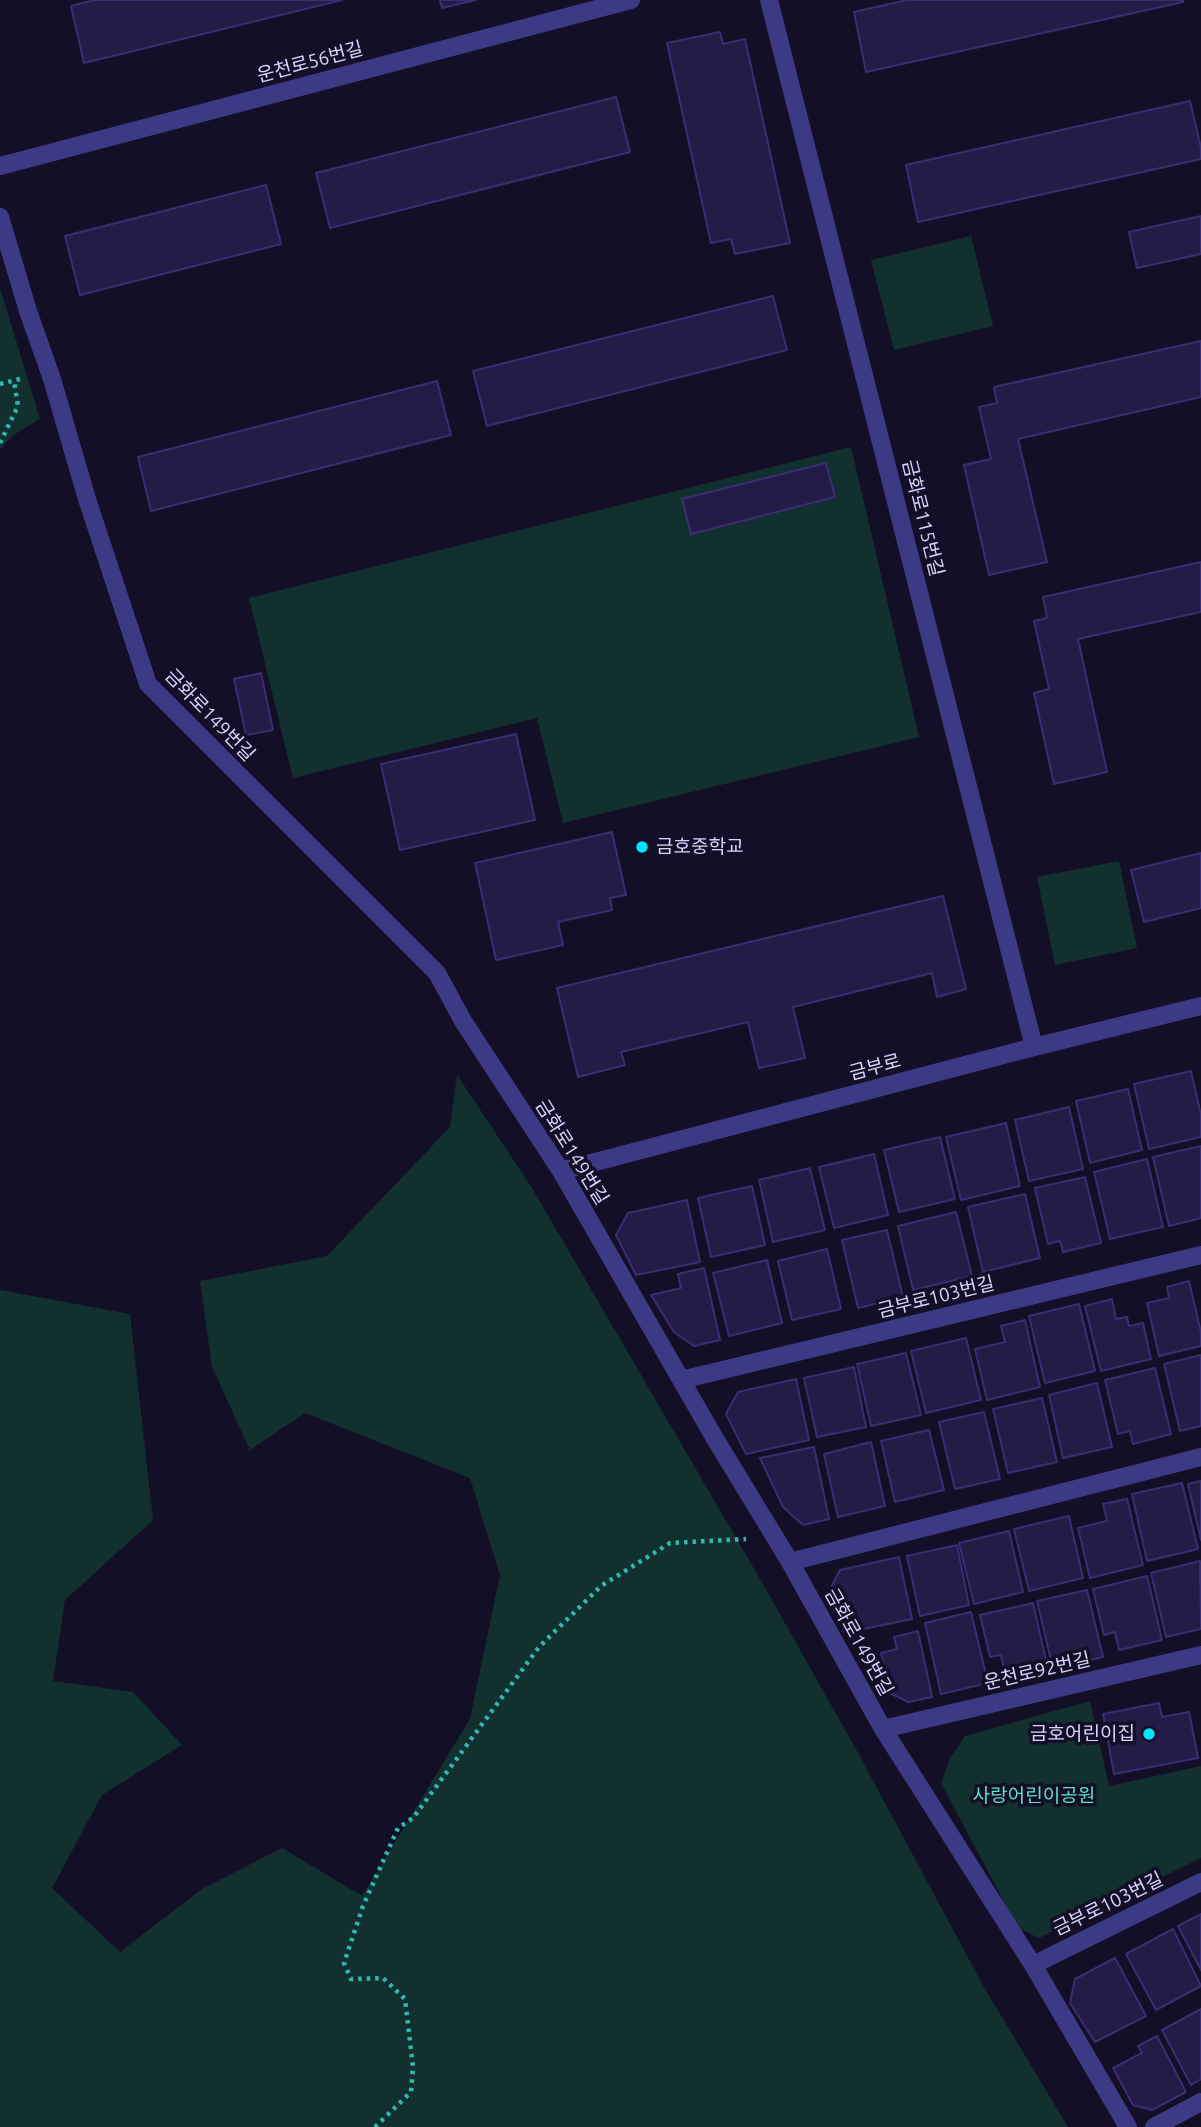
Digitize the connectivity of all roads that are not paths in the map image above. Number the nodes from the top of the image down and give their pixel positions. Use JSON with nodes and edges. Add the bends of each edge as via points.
{"nodes":[{"id":1,"x":631,"y":0,"type":"edge"},
{"id":2,"x":769,"y":0,"type":"edge"},
{"id":3,"x":0,"y":166,"type":"edge"},
{"id":4,"x":0,"y":217,"type":"edge"},
{"id":5,"x":1201,"y":1006,"type":"edge"},
{"id":6,"x":1034,"y":1047,"type":"junction"},
{"id":7,"x":561,"y":1171,"type":"junction"},
{"id":8,"x":1201,"y":1255,"type":"edge"},
{"id":9,"x":681,"y":1380,"type":"junction"},
{"id":10,"x":1201,"y":1457,"type":"edge"},
{"id":11,"x":790,"y":1562,"type":"junction"},
{"id":12,"x":1201,"y":1655,"type":"edge"},
{"id":13,"x":883,"y":1729,"type":"junction"},
{"id":14,"x":1201,"y":1882,"type":"edge"},
{"id":15,"x":1033,"y":1965,"type":"junction"},
{"id":16,"x":1201,"y":2102,"type":"edge"},
{"id":17,"x":1128,"y":2127,"type":"edge"},
{"id":18,"x":1154,"y":2127,"type":"edge"}],
"edges":[{"from":1,"to":3,"type":"street","name":"운천로56번길"},
{"from":2,"to":6,"type":"street","name":"금화로115번길"},
{"from":4,"to":7,"type":"street","name":"금화로149번길","via":[[148,684],[437,973]]},
{"from":5,"to":6,"type":"street","name":"금부로"},
{"from":6,"to":7,"type":"street","name":"금부로"},
{"from":7,"to":9,"type":"street","name":"금화로149번길"},
{"from":8,"to":9,"type":"street","name":"금부로103번길"},
{"from":9,"to":11,"type":"street","name":"금화로149번길"},
{"from":10,"to":11,"type":"street"},
{"from":11,"to":13,"type":"street","name":"금화로149번길"},
{"from":12,"to":13,"type":"street","name":"운천로92번길"},
{"from":13,"to":15,"type":"street","name":"금화로149번길"},
{"from":14,"to":15,"type":"street","name":"금부로103번길"},
{"from":15,"to":17,"type":"street","name":"금화로149번길"},
{"from":16,"to":18,"type":"street"}]}
